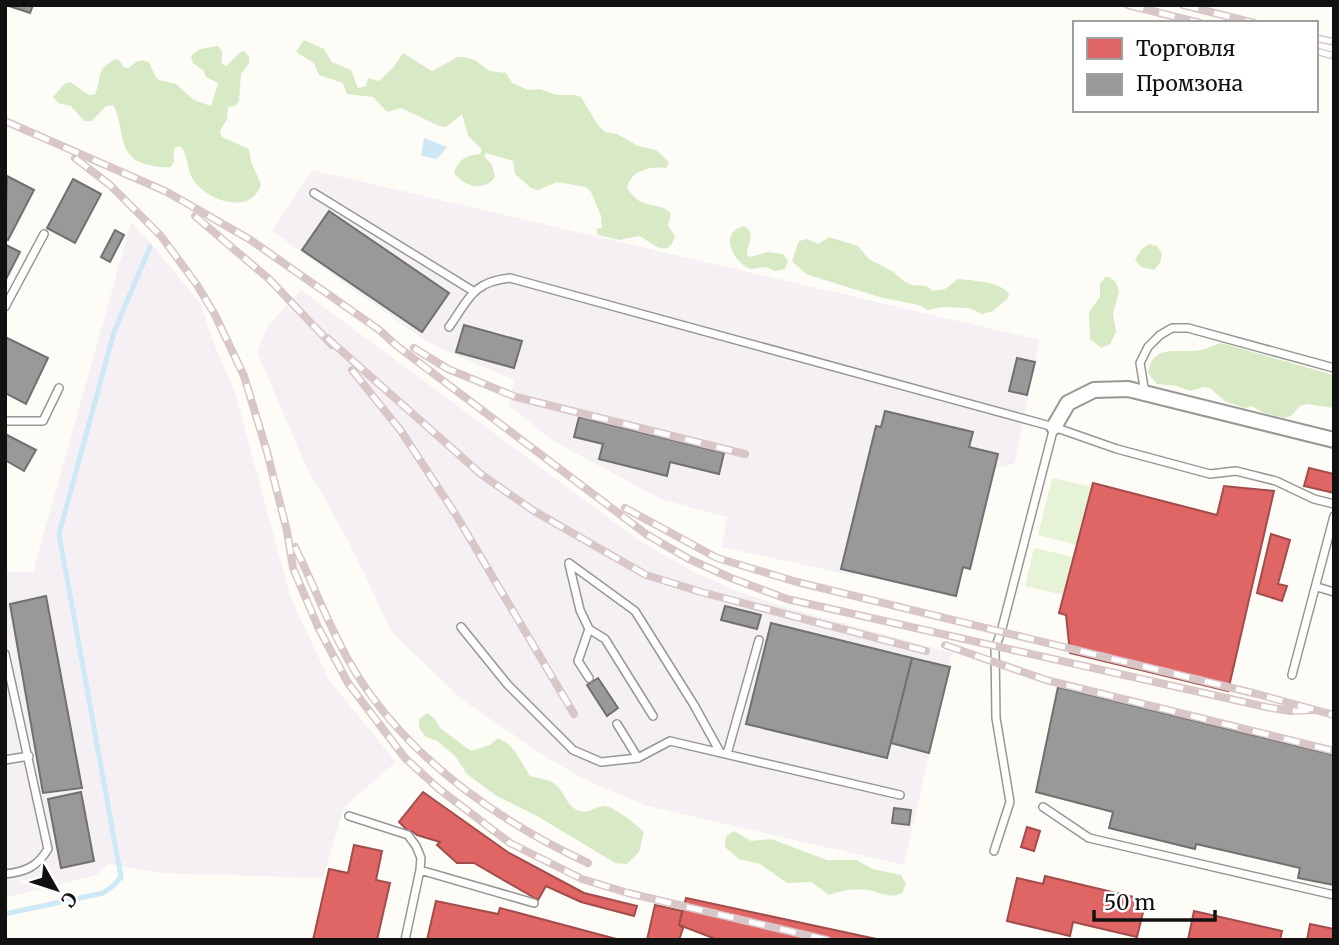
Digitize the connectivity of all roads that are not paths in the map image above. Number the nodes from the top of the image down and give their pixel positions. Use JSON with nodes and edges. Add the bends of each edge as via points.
{"nodes":[{"id":1,"x":314,"y":193,"type":"dead end"},
{"id":2,"x":44,"y":234,"type":"dead end"},
{"id":3,"x":473,"y":291,"type":"junction"},
{"id":4,"x":5,"y":307,"type":"edge"},
{"id":5,"x":449,"y":327,"type":"dead end"},
{"id":6,"x":1334,"y":368,"type":"edge"},
{"id":7,"x":59,"y":388,"type":"dead end"},
{"id":8,"x":1145,"y":393,"type":"junction"},
{"id":9,"x":5,"y":421,"type":"edge"},
{"id":10,"x":1054,"y":427,"type":"junction"},
{"id":11,"x":1334,"y":440,"type":"edge"},
{"id":12,"x":1334,"y":504,"type":"edge"},
{"id":13,"x":1334,"y":516,"type":"edge"},
{"id":14,"x":1317,"y":587,"type":"junction"},
{"id":15,"x":1334,"y":592,"type":"edge"},
{"id":16,"x":461,"y":627,"type":"dead end"},
{"id":17,"x":589,"y":629,"type":"junction"},
{"id":18,"x":759,"y":639,"type":"dead end"},
{"id":19,"x":5,"y":656,"type":"edge"},
{"id":20,"x":1292,"y":675,"type":"dead end"},
{"id":21,"x":589,"y":678,"type":"dead end"},
{"id":22,"x":653,"y":716,"type":"dead end"},
{"id":23,"x":617,"y":724,"type":"dead end"},
{"id":24,"x":724,"y":753,"type":"junction"},
{"id":25,"x":29,"y":756,"type":"junction"},
{"id":26,"x":638,"y":758,"type":"junction"},
{"id":27,"x":5,"y":760,"type":"edge"},
{"id":28,"x":900,"y":795,"type":"dead end"},
{"id":29,"x":1043,"y":807,"type":"dead end"},
{"id":30,"x":349,"y":816,"type":"dead end"},
{"id":31,"x":993,"y":851,"type":"dead end"},
{"id":32,"x":420,"y":870,"type":"junction"},
{"id":33,"x":5,"y":874,"type":"edge"},
{"id":34,"x":1334,"y":895,"type":"edge"},
{"id":35,"x":534,"y":903,"type":"dead end"},
{"id":36,"x":405,"y":940,"type":"edge"}],
"edges":[{"from":1,"to":3,"type":"lane"},
{"from":2,"to":4,"type":"lane"},
{"from":3,"to":5,"type":"lane"},
{"from":3,"to":10,"type":"lane","via":[[489,280],[510,278]]},
{"from":6,"to":8,"type":"lane","via":[[1188,328],[1172,328],[1148,347],[1140,363]]},
{"from":7,"to":9,"type":"lane","via":[[43,421]]},
{"from":8,"to":10,"type":"street","via":[[1094,390],[1068,403]]},
{"from":8,"to":11,"type":"street"},
{"from":10,"to":12,"type":"lane","via":[[1210,474],[1236,471],[1276,481]]},
{"from":10,"to":31,"type":"lane","via":[[995,648],[996,718],[1010,802]]},
{"from":13,"to":14,"type":"lane"},
{"from":14,"to":15,"type":"lane"},
{"from":14,"to":20,"type":"lane"},
{"from":16,"to":26,"type":"lane","via":[[508,685],[573,750],[601,762]]},
{"from":17,"to":21,"type":"lane","via":[[578,661]]},
{"from":17,"to":22,"type":"lane","via":[[605,639]]},
{"from":17,"to":24,"type":"lane","via":[[569,563],[635,611]]},
{"from":18,"to":24,"type":"lane"},
{"from":19,"to":25,"type":"lane"},
{"from":23,"to":26,"type":"lane"},
{"from":24,"to":26,"type":"lane","via":[[670,741]]},
{"from":24,"to":28,"type":"lane"},
{"from":25,"to":27,"type":"lane"},
{"from":25,"to":33,"type":"lane","via":[[48,849],[41,861],[24,872]]},
{"from":29,"to":34,"type":"lane","via":[[1088,838]]},
{"from":30,"to":32,"type":"lane","via":[[408,835],[421,858]]},
{"from":32,"to":35,"type":"lane"},
{"from":32,"to":36,"type":"lane"}]}
